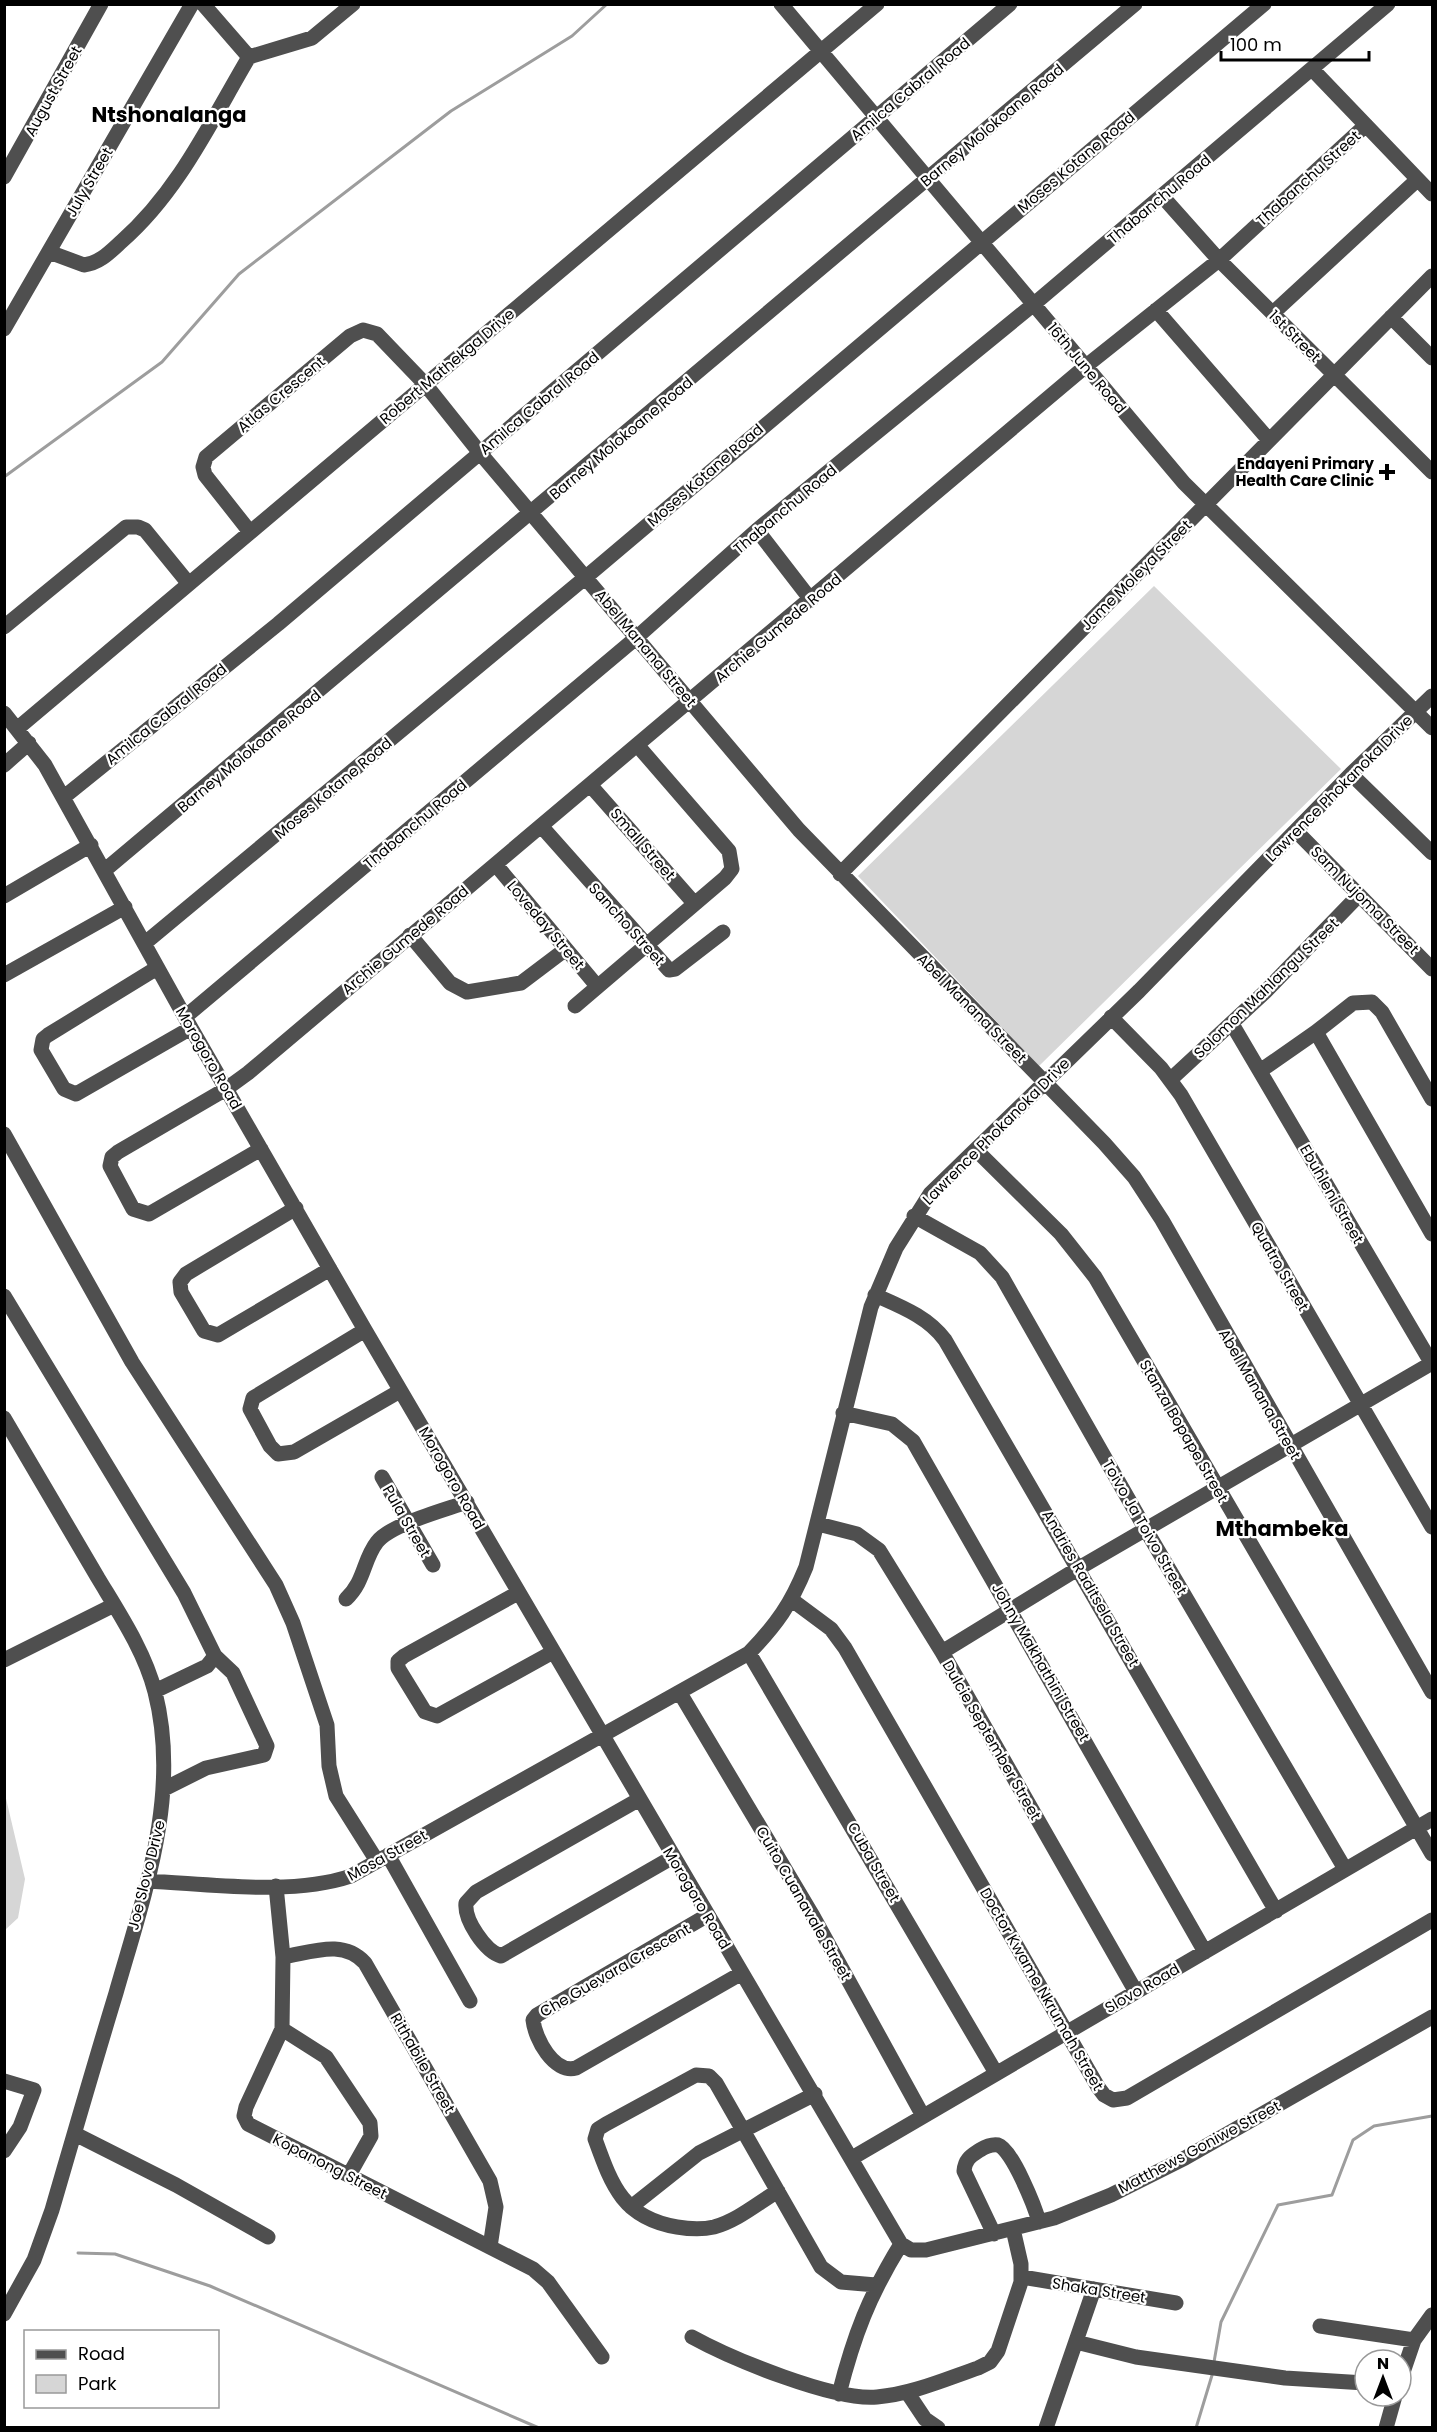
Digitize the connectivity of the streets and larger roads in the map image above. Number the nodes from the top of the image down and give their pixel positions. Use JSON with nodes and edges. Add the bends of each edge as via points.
{"nodes":[{"id":1,"x":101,"y":4,"type":"edge"},
{"id":2,"x":192,"y":4,"type":"edge"},
{"id":3,"x":203,"y":4,"type":"edge"},
{"id":4,"x":353,"y":4,"type":"edge"},
{"id":5,"x":780,"y":4,"type":"edge"},
{"id":6,"x":877,"y":4,"type":"edge"},
{"id":7,"x":1010,"y":4,"type":"edge"},
{"id":8,"x":1136,"y":4,"type":"edge"},
{"id":9,"x":1263,"y":4,"type":"edge"},
{"id":10,"x":1388,"y":4,"type":"edge"},
{"id":11,"x":821,"y":50,"type":"junction"},
{"id":12,"x":249,"y":57,"type":"junction"},
{"id":13,"x":1312,"y":69,"type":"junction"},
{"id":14,"x":877,"y":118,"type":"junction"},
{"id":15,"x":1366,"y":125,"type":"junction"},
{"id":16,"x":4,"y":177,"type":"edge"},
{"id":17,"x":928,"y":179,"type":"junction"},
{"id":18,"x":1417,"y":180,"type":"junction"},
{"id":19,"x":1432,"y":194,"type":"edge"},
{"id":20,"x":1162,"y":196,"type":"junction"},
{"id":21,"x":981,"y":242,"type":"junction"},
{"id":22,"x":49,"y":252,"type":"junction"},
{"id":23,"x":1219,"y":260,"type":"junction"},
{"id":24,"x":1432,"y":276,"type":"edge"},
{"id":25,"x":1034,"y":304,"type":"junction"},
{"id":26,"x":1156,"y":310,"type":"junction"},
{"id":27,"x":1273,"y":313,"type":"junction"},
{"id":28,"x":1392,"y":317,"type":"junction"},
{"id":29,"x":4,"y":329,"type":"edge"},
{"id":30,"x":1432,"y":358,"type":"edge"},
{"id":31,"x":1086,"y":366,"type":"junction"},
{"id":32,"x":1334,"y":375,"type":"junction"},
{"id":33,"x":425,"y":384,"type":"junction"},
{"id":34,"x":1269,"y":440,"type":"junction"},
{"id":35,"x":480,"y":453,"type":"junction"},
{"id":36,"x":1432,"y":472,"type":"edge"},
{"id":37,"x":1205,"y":505,"type":"junction"},
{"id":38,"x":532,"y":513,"type":"junction"},
{"id":39,"x":757,"y":530,"type":"junction"},
{"id":40,"x":250,"y":532,"type":"junction"},
{"id":41,"x":586,"y":577,"type":"junction"},
{"id":42,"x":189,"y":584,"type":"junction"},
{"id":43,"x":811,"y":600,"type":"junction"},
{"id":44,"x":4,"y":627,"type":"edge"},
{"id":45,"x":636,"y":639,"type":"junction"},
{"id":46,"x":1432,"y":696,"type":"edge"},
{"id":47,"x":691,"y":701,"type":"junction"},
{"id":48,"x":1416,"y":711,"type":"junction"},
{"id":49,"x":4,"y":713,"type":"edge"},
{"id":50,"x":18,"y":728,"type":"junction"},
{"id":51,"x":1432,"y":728,"type":"edge"},
{"id":52,"x":29,"y":743,"type":"junction"},
{"id":53,"x":638,"y":746,"type":"junction"},
{"id":54,"x":4,"y":765,"type":"edge"},
{"id":55,"x":1351,"y":774,"type":"junction"},
{"id":56,"x":591,"y":786,"type":"junction"},
{"id":57,"x":64,"y":797,"type":"junction"},
{"id":58,"x":542,"y":827,"type":"junction"},
{"id":59,"x":1296,"y":831,"type":"junction"},
{"id":60,"x":91,"y":845,"type":"junction"},
{"id":61,"x":1432,"y":853,"type":"edge"},
{"id":62,"x":496,"y":865,"type":"junction"},
{"id":63,"x":105,"y":870,"type":"junction"},
{"id":64,"x":840,"y":874,"type":"junction"},
{"id":65,"x":4,"y":896,"type":"edge"},
{"id":66,"x":1359,"y":896,"type":"junction"},
{"id":67,"x":694,"y":903,"type":"junction"},
{"id":68,"x":125,"y":908,"type":"junction"},
{"id":69,"x":723,"y":932,"type":"dead end"},
{"id":70,"x":410,"y":935,"type":"junction"},
{"id":71,"x":145,"y":944,"type":"junction"},
{"id":72,"x":644,"y":944,"type":"junction"},
{"id":73,"x":566,"y":949,"type":"junction"},
{"id":74,"x":158,"y":968,"type":"junction"},
{"id":75,"x":1432,"y":969,"type":"edge"},
{"id":76,"x":4,"y":975,"type":"edge"},
{"id":77,"x":597,"y":986,"type":"junction"},
{"id":78,"x":575,"y":1006,"type":"dead end"},
{"id":79,"x":1111,"y":1017,"type":"junction"},
{"id":80,"x":188,"y":1023,"type":"junction"},
{"id":81,"x":1232,"y":1024,"type":"junction"},
{"id":82,"x":1316,"y":1032,"type":"junction"},
{"id":83,"x":1260,"y":1071,"type":"junction"},
{"id":84,"x":1170,"y":1080,"type":"junction"},
{"id":85,"x":1045,"y":1081,"type":"junction"},
{"id":86,"x":226,"y":1089,"type":"junction"},
{"id":87,"x":1432,"y":1099,"type":"edge"},
{"id":88,"x":4,"y":1134,"type":"edge"},
{"id":89,"x":261,"y":1149,"type":"junction"},
{"id":90,"x":976,"y":1150,"type":"junction"},
{"id":91,"x":296,"y":1209,"type":"junction"},
{"id":92,"x":914,"y":1216,"type":"junction"},
{"id":93,"x":1432,"y":1234,"type":"edge"},
{"id":94,"x":330,"y":1269,"type":"junction"},
{"id":95,"x":875,"y":1295,"type":"junction"},
{"id":96,"x":4,"y":1296,"type":"edge"},
{"id":97,"x":365,"y":1330,"type":"junction"},
{"id":98,"x":1432,"y":1363,"type":"edge"},
{"id":99,"x":400,"y":1391,"type":"junction"},
{"id":100,"x":1361,"y":1404,"type":"junction"},
{"id":101,"x":843,"y":1413,"type":"junction"},
{"id":102,"x":4,"y":1418,"type":"edge"},
{"id":103,"x":1288,"y":1444,"type":"junction"},
{"id":104,"x":382,"y":1477,"type":"dead end"},
{"id":105,"x":1216,"y":1488,"type":"junction"},
{"id":106,"x":467,"y":1502,"type":"junction"},
{"id":107,"x":409,"y":1524,"type":"junction"},
{"id":108,"x":818,"y":1524,"type":"junction"},
{"id":109,"x":1432,"y":1527,"type":"edge"},
{"id":110,"x":1146,"y":1530,"type":"junction"},
{"id":111,"x":433,"y":1564,"type":"dead end"},
{"id":112,"x":1079,"y":1568,"type":"junction"},
{"id":113,"x":518,"y":1593,"type":"junction"},
{"id":114,"x":346,"y":1599,"type":"dead end"},
{"id":115,"x":792,"y":1600,"type":"junction"},
{"id":116,"x":114,"y":1605,"type":"junction"},
{"id":117,"x":1011,"y":1609,"type":"junction"},
{"id":118,"x":553,"y":1652,"type":"junction"},
{"id":119,"x":942,"y":1652,"type":"junction"},
{"id":120,"x":749,"y":1653,"type":"junction"},
{"id":121,"x":215,"y":1656,"type":"junction"},
{"id":122,"x":4,"y":1660,"type":"edge"},
{"id":123,"x":155,"y":1691,"type":"junction"},
{"id":124,"x":1432,"y":1692,"type":"edge"},
{"id":125,"x":680,"y":1693,"type":"junction"},
{"id":126,"x":601,"y":1735,"type":"junction"},
{"id":127,"x":164,"y":1789,"type":"junction"},
{"id":128,"x":639,"y":1800,"type":"junction"},
{"id":129,"x":1432,"y":1819,"type":"edge"},
{"id":130,"x":1416,"y":1828,"type":"junction"},
{"id":131,"x":1432,"y":1854,"type":"edge"},
{"id":132,"x":673,"y":1857,"type":"junction"},
{"id":133,"x":383,"y":1858,"type":"junction"},
{"id":134,"x":1345,"y":1869,"type":"junction"},
{"id":135,"x":148,"y":1881,"type":"junction"},
{"id":136,"x":276,"y":1886,"type":"junction"},
{"id":137,"x":1276,"y":1911,"type":"junction"},
{"id":138,"x":708,"y":1916,"type":"junction"},
{"id":139,"x":1432,"y":1920,"type":"edge"},
{"id":140,"x":1205,"y":1952,"type":"junction"},
{"id":141,"x":283,"y":1957,"type":"junction"},
{"id":142,"x":742,"y":1973,"type":"junction"},
{"id":143,"x":1136,"y":1992,"type":"junction"},
{"id":144,"x":470,"y":2001,"type":"dead end"},
{"id":145,"x":1432,"y":2017,"type":"edge"},
{"id":146,"x":282,"y":2029,"type":"junction"},
{"id":147,"x":1068,"y":2032,"type":"junction"},
{"id":148,"x":996,"y":2073,"type":"junction"},
{"id":149,"x":4,"y":2081,"type":"edge"},
{"id":150,"x":815,"y":2094,"type":"junction"},
{"id":151,"x":923,"y":2116,"type":"junction"},
{"id":152,"x":743,"y":2130,"type":"junction"},
{"id":153,"x":75,"y":2134,"type":"junction"},
{"id":154,"x":4,"y":2151,"type":"edge"},
{"id":155,"x":852,"y":2158,"type":"junction"},
{"id":156,"x":349,"y":2175,"type":"junction"},
{"id":157,"x":777,"y":2191,"type":"junction"},
{"id":158,"x":631,"y":2207,"type":"junction"},
{"id":159,"x":1039,"y":2222,"type":"junction"},
{"id":160,"x":1013,"y":2229,"type":"junction"},
{"id":161,"x":994,"y":2234,"type":"junction"},
{"id":162,"x":268,"y":2237,"type":"dead end"},
{"id":163,"x":901,"y":2244,"type":"junction"},
{"id":164,"x":490,"y":2247,"type":"junction"},
{"id":165,"x":1022,"y":2277,"type":"junction"},
{"id":166,"x":876,"y":2285,"type":"junction"},
{"id":167,"x":1094,"y":2289,"type":"junction"},
{"id":168,"x":1176,"y":2302,"type":"dead end"},
{"id":169,"x":4,"y":2314,"type":"edge"},
{"id":170,"x":1432,"y":2314,"type":"edge"},
{"id":171,"x":1320,"y":2326,"type":"dead end"},
{"id":172,"x":692,"y":2337,"type":"dead end"},
{"id":173,"x":1414,"y":2340,"type":"junction"},
{"id":174,"x":1077,"y":2342,"type":"junction"},
{"id":175,"x":1411,"y":2348,"type":"edge"},
{"id":176,"x":602,"y":2357,"type":"dead end"},
{"id":177,"x":1353,"y":2382,"type":"edge"},
{"id":178,"x":908,"y":2392,"type":"junction"},
{"id":179,"x":839,"y":2394,"type":"junction"},
{"id":180,"x":1392,"y":2408,"type":"edge"},
{"id":181,"x":938,"y":2427,"type":"edge"},
{"id":182,"x":1046,"y":2427,"type":"edge"},
{"id":183,"x":1386,"y":2427,"type":"edge"}],
"edges":[{"from":1,"to":16,"type":"street","name":"August Street"},
{"from":2,"to":22,"type":"street","name":"July Street"},
{"from":3,"to":12,"type":"street"},
{"from":4,"to":12,"type":"street","via":[[312,38]]},
{"from":5,"to":11,"type":"street","name":"16th June Road"},
{"from":6,"to":11,"type":"street","name":"Robert Mathekga Drive"},
{"from":7,"to":14,"type":"street","name":"Amilca Cabral Road"},
{"from":8,"to":17,"type":"street","name":"Barney Molokoane Road"},
{"from":9,"to":21,"type":"street","name":"Moses Kotane Road"},
{"from":10,"to":13,"type":"street","name":"Thabanchu Road"},
{"from":11,"to":14,"type":"street","name":"16th June Road"},
{"from":11,"to":33,"type":"street","name":"Robert Mathekga Drive"},
{"from":12,"to":22,"type":"street","via":[[180,174],[148,218],[104,257],[90,264]]},
{"from":13,"to":15,"type":"street","name":"Thabanchu Street"},
{"from":13,"to":20,"type":"street","name":"Thabanchu Road"},
{"from":14,"to":17,"type":"street","name":"16th June Road"},
{"from":14,"to":35,"type":"street","name":"Amilca Cabral Road"},
{"from":15,"to":18,"type":"street"},
{"from":15,"to":23,"type":"street","name":"Thabanchu Street"},
{"from":17,"to":21,"type":"street","name":"16th June Road"},
{"from":17,"to":38,"type":"street","name":"Barney Molokoane Road"},
{"from":18,"to":19,"type":"street"},
{"from":18,"to":27,"type":"street"},
{"from":20,"to":23,"type":"street","name":"1st Street"},
{"from":20,"to":25,"type":"street","name":"Thabanchu Road"},
{"from":21,"to":25,"type":"street","name":"16th June Road"},
{"from":21,"to":41,"type":"street","name":"Moses Kotane Road"},
{"from":22,"to":29,"type":"street","name":"July Street"},
{"from":23,"to":26,"type":"street","name":"Archie Gumede Road"},
{"from":23,"to":27,"type":"street","name":"1st Street"},
{"from":24,"to":28,"type":"street","name":"Jame Moleya Street"},
{"from":25,"to":31,"type":"street","name":"16th June Road"},
{"from":25,"to":39,"type":"street","name":"Thabanchu Road"},
{"from":26,"to":31,"type":"street","name":"Archie Gumede Road"},
{"from":26,"to":34,"type":"street"},
{"from":27,"to":32,"type":"street","name":"1st Street"},
{"from":28,"to":30,"type":"street"},
{"from":28,"to":32,"type":"street","name":"Jame Moleya Street"},
{"from":31,"to":37,"type":"street","name":"16th June Road"},
{"from":31,"to":43,"type":"street","name":"Archie Gumede Road"},
{"from":32,"to":34,"type":"street","name":"Jame Moleya Street"},
{"from":32,"to":36,"type":"street","name":"1st Street"},
{"from":33,"to":35,"type":"street","name":"Abel Manana Street"},
{"from":33,"to":40,"type":"street","name":"Robert Mathekga Drive"},
{"from":33,"to":40,"type":"street","name":"Atlas Crescent","via":[[377,334],[358,331],[227,439],[206,457],[203,471]]},
{"from":34,"to":37,"type":"street","name":"Jame Moleya Street"},
{"from":35,"to":38,"type":"street","name":"Abel Manana Street"},
{"from":35,"to":57,"type":"street","name":"Amilca Cabral Road","via":[[278,624]]},
{"from":37,"to":48,"type":"street","name":"16th June Road"},
{"from":37,"to":64,"type":"street","name":"Jame Moleya Street"},
{"from":38,"to":41,"type":"street","name":"Abel Manana Street"},
{"from":38,"to":63,"type":"street","name":"Barney Molokoane Road"},
{"from":39,"to":43,"type":"street"},
{"from":39,"to":45,"type":"street","name":"Thabanchu Road"},
{"from":40,"to":42,"type":"street","name":"Robert Mathekga Drive"},
{"from":41,"to":45,"type":"street","name":"Abel Manana Street"},
{"from":41,"to":71,"type":"street","name":"Moses Kotane Road"},
{"from":42,"to":44,"type":"street","via":[[145,530],[126,527]]},
{"from":42,"to":50,"type":"street","name":"Robert Mathekga Drive"},
{"from":43,"to":47,"type":"street","name":"Archie Gumede Road"},
{"from":45,"to":47,"type":"street","name":"Abel Manana Street"},
{"from":45,"to":80,"type":"street","name":"Thabanchu Road"},
{"from":46,"to":48,"type":"street","name":"Lawrence Phokanoka Drive"},
{"from":47,"to":53,"type":"street","name":"Archie Gumede Road"},
{"from":47,"to":64,"type":"street","name":"Abel Manana Street"},
{"from":48,"to":51,"type":"street","name":"16th June Road"},
{"from":48,"to":55,"type":"street","name":"Lawrence Phokanoka Drive"},
{"from":49,"to":50,"type":"street","name":"Morogoro Road"},
{"from":50,"to":52,"type":"street","name":"Morogoro Road"},
{"from":52,"to":54,"type":"street"},
{"from":52,"to":57,"type":"street","name":"Morogoro Road"},
{"from":53,"to":56,"type":"street","name":"Archie Gumede Road"},
{"from":53,"to":67,"type":"street","via":[[729,851],[732,868]]},
{"from":55,"to":59,"type":"street","name":"Lawrence Phokanoka Drive"},
{"from":55,"to":61,"type":"street"},
{"from":56,"to":58,"type":"street","name":"Archie Gumede Road"},
{"from":56,"to":67,"type":"street","name":"Small Street"},
{"from":57,"to":60,"type":"street","name":"Morogoro Road"},
{"from":58,"to":62,"type":"street","name":"Archie Gumede Road"},
{"from":58,"to":72,"type":"street","name":"Sancho Street"},
{"from":59,"to":66,"type":"street","name":"Sam Nujoma Street"},
{"from":59,"to":79,"type":"street","name":"Lawrence Phokanoka Drive"},
{"from":60,"to":63,"type":"street","name":"Morogoro Road"},
{"from":60,"to":65,"type":"street"},
{"from":62,"to":70,"type":"street","name":"Archie Gumede Road"},
{"from":62,"to":73,"type":"street","name":"Loveday Street"},
{"from":63,"to":68,"type":"street","name":"Morogoro Road"},
{"from":64,"to":85,"type":"street","name":"Abel Manana Street"},
{"from":66,"to":75,"type":"street","name":"Sam Nujoma Street"},
{"from":66,"to":81,"type":"street","name":"Solomon Mahlangu Street"},
{"from":67,"to":72,"type":"street"},
{"from":68,"to":71,"type":"street","name":"Morogoro Road"},
{"from":68,"to":76,"type":"street"},
{"from":69,"to":72,"type":"street","name":"Sancho Street","via":[[672,971]]},
{"from":70,"to":73,"type":"street","via":[[454,987],[467,992],[521,982]]},
{"from":70,"to":86,"type":"street","name":"Archie Gumede Road"},
{"from":71,"to":74,"type":"street","name":"Morogoro Road"},
{"from":72,"to":77,"type":"street"},
{"from":73,"to":77,"type":"street","name":"Loveday Street"},
{"from":74,"to":80,"type":"street","name":"Morogoro Road"},
{"from":74,"to":80,"type":"street","name":"Thabanchu Road","via":[[48,1035],[41,1050],[64,1089],[76,1094]]},
{"from":77,"to":78,"type":"street"},
{"from":79,"to":84,"type":"street","name":"Quatro Street"},
{"from":79,"to":85,"type":"street","name":"Lawrence Phokanoka Drive"},
{"from":80,"to":86,"type":"street","name":"Morogoro Road"},
{"from":81,"to":83,"type":"street","name":"Ebuhleni Street"},
{"from":81,"to":84,"type":"street","name":"Solomon Mahlangu Street"},
{"from":82,"to":83,"type":"street"},
{"from":82,"to":87,"type":"street","via":[[1353,1003],[1372,1002],[1382,1012]]},
{"from":82,"to":93,"type":"street"},
{"from":83,"to":98,"type":"street","name":"Ebuhleni Street"},
{"from":84,"to":100,"type":"street","name":"Quatro Street"},
{"from":85,"to":90,"type":"street","name":"Lawrence Phokanoka Drive"},
{"from":85,"to":103,"type":"street","name":"Abel Manana Street","via":[[1145,1192]]},
{"from":86,"to":89,"type":"street","name":"Morogoro Road"},
{"from":86,"to":89,"type":"street","name":"Archie Gumede Road","via":[[114,1154],[110,1169],[126,1197],[135,1211],[149,1214]]},
{"from":88,"to":133,"type":"street","via":[[132,1362],[276,1585],[322,1708],[336,1796]]},
{"from":89,"to":91,"type":"street","name":"Morogoro Road"},
{"from":90,"to":92,"type":"street","name":"Lawrence Phokanoka Drive","via":[[930,1194]]},
{"from":90,"to":105,"type":"street","name":"Stanza Bopape Street","via":[[1084,1261]]},
{"from":91,"to":94,"type":"street","name":"Morogoro Road"},
{"from":91,"to":94,"type":"street","via":[[186,1274],[180,1282],[181,1292],[204,1331],[218,1335]]},
{"from":92,"to":95,"type":"street","name":"Lawrence Phokanoka Drive"},
{"from":92,"to":110,"type":"street","name":"Toivo Ja Toivo Street","via":[[980,1254],[1002,1277]]},
{"from":94,"to":97,"type":"street","name":"Morogoro Road"},
{"from":95,"to":101,"type":"street","name":"Lawrence Phokanoka Drive"},
{"from":95,"to":112,"type":"street","name":"Andries Raditsela Street","via":[[913,1312],[938,1330]]},
{"from":96,"to":121,"type":"street","via":[[184,1593]]},
{"from":97,"to":99,"type":"street","name":"Morogoro Road"},
{"from":97,"to":99,"type":"street","via":[[253,1398],[250,1409],[270,1446],[282,1455],[294,1452]]},
{"from":98,"to":100,"type":"street"},
{"from":99,"to":106,"type":"street","name":"Morogoro Road"},
{"from":100,"to":103,"type":"street"},
{"from":100,"to":109,"type":"street","name":"Quatro Street"},
{"from":101,"to":108,"type":"street","name":"Lawrence Phokanoka Drive"},
{"from":101,"to":117,"type":"street","name":"Johny Makhathini Street","via":[[892,1424],[907,1433]]},
{"from":102,"to":116,"type":"street","name":"Joe Slovo Drive"},
{"from":103,"to":105,"type":"street"},
{"from":103,"to":124,"type":"street","name":"Abel Manana Street"},
{"from":104,"to":107,"type":"street","name":"Pula Street"},
{"from":105,"to":110,"type":"street"},
{"from":105,"to":130,"type":"street","name":"Stanza Bopape Street"},
{"from":106,"to":107,"type":"street"},
{"from":106,"to":113,"type":"street","name":"Morogoro Road"},
{"from":107,"to":111,"type":"street","name":"Pula Street"},
{"from":107,"to":114,"type":"street","via":[[377,1541],[361,1582]]},
{"from":108,"to":115,"type":"street","name":"Lawrence Phokanoka Drive"},
{"from":108,"to":119,"type":"street","name":"Dulcie September Street","via":[[857,1534],[879,1550]]},
{"from":110,"to":112,"type":"street"},
{"from":110,"to":134,"type":"street","name":"Toivo Ja Toivo Street"},
{"from":112,"to":117,"type":"street"},
{"from":112,"to":137,"type":"street","name":"Andries Raditsela Street"},
{"from":113,"to":118,"type":"street","name":"Morogoro Road"},
{"from":113,"to":118,"type":"street","via":[[404,1656],[398,1661],[398,1668],[425,1712],[437,1716]]},
{"from":115,"to":120,"type":"street","name":"Lawrence Phokanoka Drive","via":[[777,1624]]},
{"from":115,"to":147,"type":"street","name":"Doctor Kwame Nkrumah Street","via":[[842,1642]]},
{"from":116,"to":122,"type":"street"},
{"from":116,"to":123,"type":"street","name":"Joe Slovo Drive"},
{"from":117,"to":119,"type":"street"},
{"from":117,"to":140,"type":"street","name":"Johny Makhathini Street"},
{"from":118,"to":126,"type":"street","name":"Morogoro Road"},
{"from":119,"to":143,"type":"street","name":"Dulcie September Street"},
{"from":120,"to":125,"type":"street","name":"Lawrence Phokanoka Drive"},
{"from":120,"to":148,"type":"street","name":"Cuba Street"},
{"from":121,"to":123,"type":"street","via":[[207,1666]]},
{"from":121,"to":127,"type":"street","via":[[228,1666],[238,1682],[267,1751],[264,1755],[199,1770]]},
{"from":123,"to":127,"type":"street","name":"Joe Slovo Drive"},
{"from":125,"to":126,"type":"street","name":"Lawrence Phokanoka Drive"},
{"from":125,"to":151,"type":"street","name":"Cuito Cuanavale Street","via":[[813,1916]]},
{"from":126,"to":128,"type":"street","name":"Morogoro Road"},
{"from":126,"to":133,"type":"street","name":"Mosa Street"},
{"from":127,"to":135,"type":"street","name":"Joe Slovo Drive"},
{"from":128,"to":132,"type":"street","name":"Morogoro Road"},
{"from":128,"to":132,"type":"street","via":[[476,1893],[466,1903],[467,1915],[489,1950],[501,1956]]},
{"from":129,"to":130,"type":"street","name":"Slovo Road"},
{"from":130,"to":131,"type":"street","name":"Stanza Bopape Street"},
{"from":130,"to":134,"type":"street","name":"Slovo Road"},
{"from":132,"to":138,"type":"street","name":"Morogoro Road"},
{"from":133,"to":136,"type":"street","name":"Mosa Street","via":[[337,1881]]},
{"from":133,"to":144,"type":"street"},
{"from":134,"to":137,"type":"street","name":"Slovo Road"},
{"from":135,"to":136,"type":"street","name":"Mosa Street"},
{"from":135,"to":153,"type":"street","name":"Joe Slovo Drive"},
{"from":136,"to":141,"type":"street","name":"Kopanong Street"},
{"from":137,"to":140,"type":"street","name":"Slovo Road"},
{"from":138,"to":142,"type":"street","name":"Morogoro Road"},
{"from":138,"to":142,"type":"street","name":"Che Guevara Crescent","via":[[537,2014],[534,2025],[541,2041],[560,2068],[576,2068]]},
{"from":139,"to":147,"type":"street","name":"Doctor Kwame Nkrumah Street","via":[[1120,2100],[1104,2096]]},
{"from":140,"to":143,"type":"street","name":"Slovo Road"},
{"from":141,"to":146,"type":"street","name":"Kopanong Street"},
{"from":141,"to":164,"type":"street","name":"Rithabile Street","via":[[346,1949],[365,1963],[490,2181],[496,2207]]},
{"from":142,"to":150,"type":"street","name":"Morogoro Road"},
{"from":143,"to":147,"type":"street","name":"Slovo Road"},
{"from":145,"to":159,"type":"street","name":"Matthews Goniwe Street","via":[[1160,2172],[1072,2212]]},
{"from":146,"to":156,"type":"street","via":[[326,2056],[370,2123],[371,2136]]},
{"from":146,"to":156,"type":"street","name":"Kopanong Street","via":[[246,2107],[246,2121]]},
{"from":147,"to":148,"type":"street","name":"Slovo Road"},
{"from":148,"to":151,"type":"street","name":"Slovo Road"},
{"from":149,"to":154,"type":"street","via":[[34,2090],[20,2127]]},
{"from":150,"to":152,"type":"street"},
{"from":150,"to":155,"type":"street","name":"Morogoro Road"},
{"from":151,"to":155,"type":"street","name":"Slovo Road"},
{"from":152,"to":157,"type":"street"},
{"from":152,"to":158,"type":"street","via":[[689,2159]]},
{"from":152,"to":158,"type":"street","via":[[716,2083],[703,2075],[696,2075],[598,2129],[595,2139],[612,2182]]},
{"from":153,"to":162,"type":"street"},
{"from":153,"to":169,"type":"street","name":"Joe Slovo Drive","via":[[41,2244]]},
{"from":155,"to":163,"type":"street","name":"Morogoro Road"},
{"from":156,"to":164,"type":"street","name":"Kopanong Street"},
{"from":157,"to":158,"type":"street","via":[[726,2222],[701,2229],[648,2221]]},
{"from":157,"to":166,"type":"street","via":[[827,2274],[841,2282]]},
{"from":159,"to":160,"type":"street","name":"Matthews Goniwe Street"},
{"from":159,"to":161,"type":"street","via":[[1007,2152],[991,2145],[971,2156],[964,2170]]},
{"from":160,"to":161,"type":"street","name":"Matthews Goniwe Street"},
{"from":160,"to":165,"type":"street"},
{"from":161,"to":163,"type":"street","name":"Matthews Goniwe Street","via":[[926,2250],[911,2250]]},
{"from":163,"to":166,"type":"street"},
{"from":164,"to":176,"type":"street","name":"Kopanong Street","via":[[541,2274]]},
{"from":165,"to":167,"type":"street","name":"Shaka Street"},
{"from":165,"to":178,"type":"street","via":[[995,2358],[978,2368]]},
{"from":166,"to":179,"type":"street","via":[[854,2338]]},
{"from":167,"to":168,"type":"street","name":"Shaka Street"},
{"from":167,"to":174,"type":"street"},
{"from":170,"to":173,"type":"street"},
{"from":171,"to":173,"type":"street"},
{"from":172,"to":179,"type":"street"},
{"from":173,"to":175,"type":"street"},
{"from":174,"to":177,"type":"street","via":[[1136,2357],[1285,2378]]},
{"from":174,"to":182,"type":"street"},
{"from":178,"to":179,"type":"street","via":[[876,2397]]},
{"from":178,"to":181,"type":"street","via":[[925,2419]]},
{"from":180,"to":183,"type":"street"}]}
